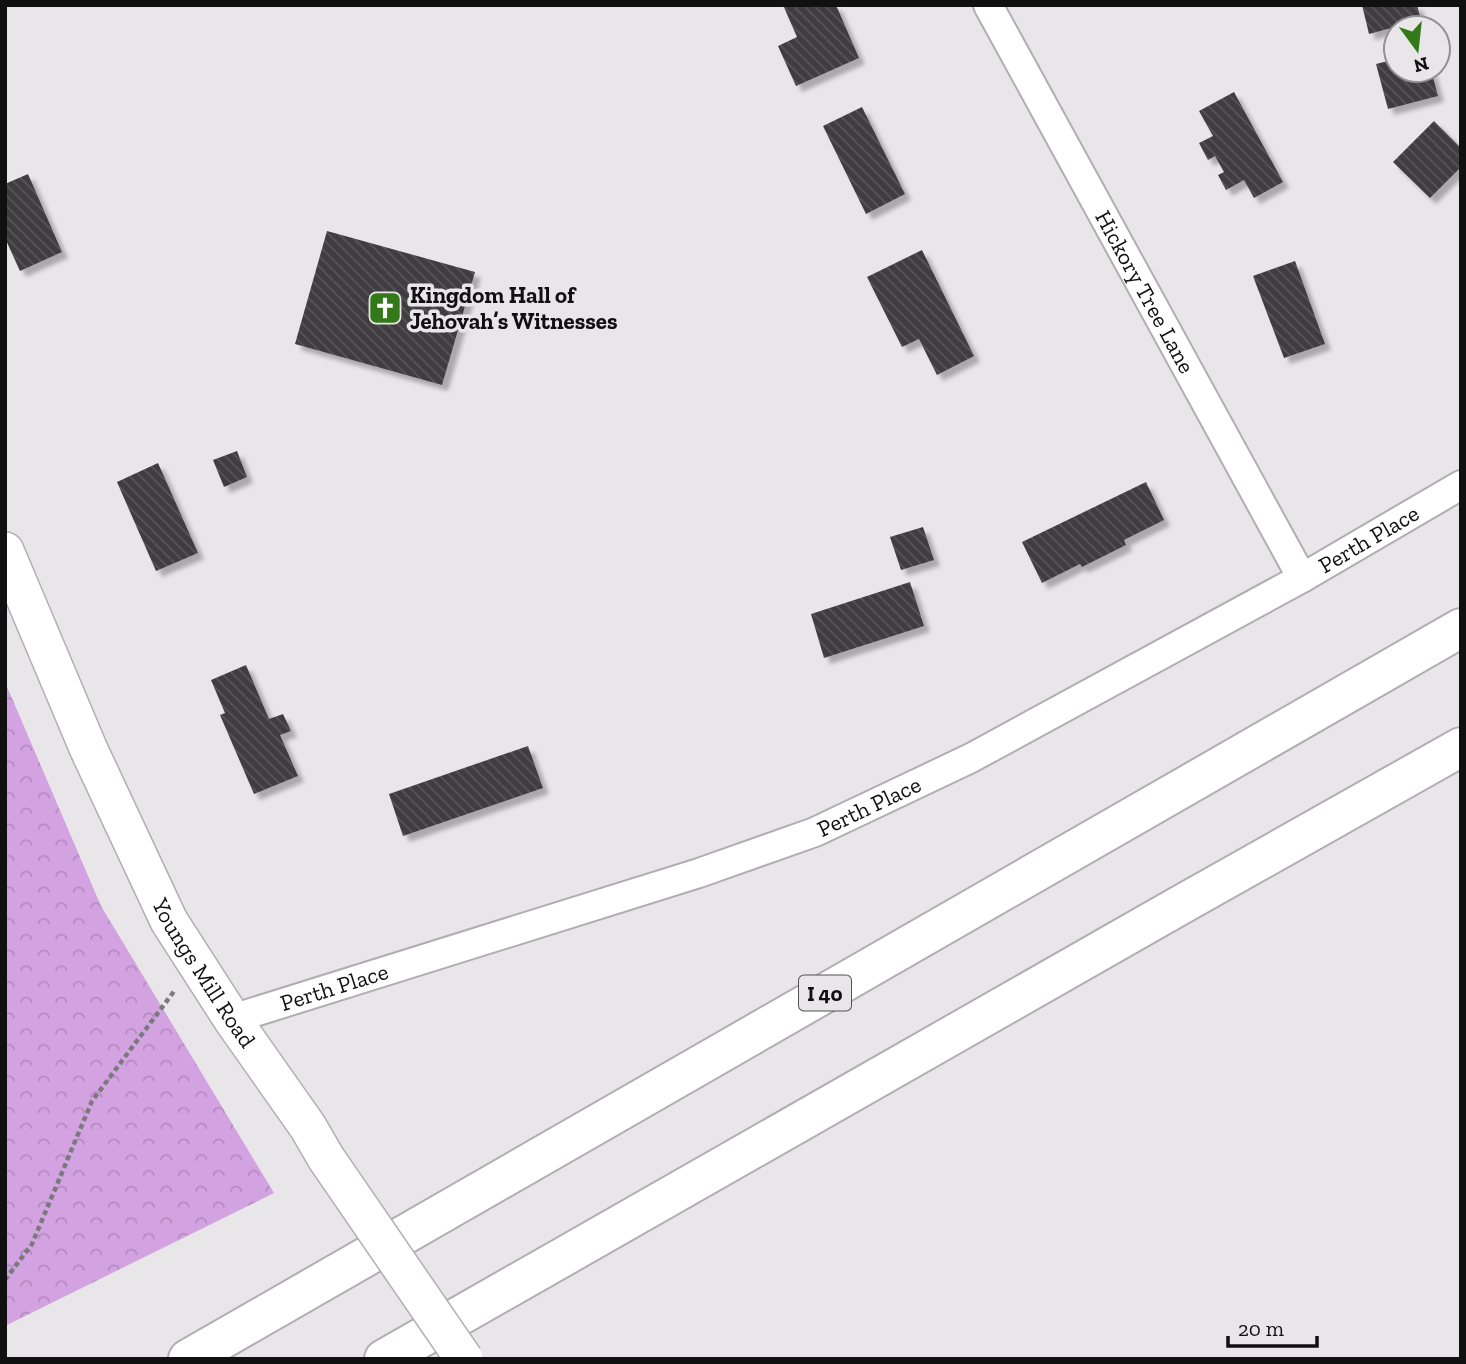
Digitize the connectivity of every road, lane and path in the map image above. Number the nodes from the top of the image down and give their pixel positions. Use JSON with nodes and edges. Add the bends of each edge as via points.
{"nodes":[{"id":1,"x":988,"y":5,"type":"edge"},
{"id":2,"x":1461,"y":485,"type":"edge"},
{"id":3,"x":5,"y":551,"type":"edge"},
{"id":4,"x":1302,"y":578,"type":"junction"},
{"id":5,"x":1461,"y":628,"type":"edge"},
{"id":6,"x":1461,"y":747,"type":"edge"},
{"id":7,"x":196,"y":962,"type":"junction"},
{"id":8,"x":232,"y":1019,"type":"junction"},
{"id":9,"x":5,"y":1280,"type":"edge"},
{"id":10,"x":188,"y":1359,"type":"edge"},
{"id":11,"x":384,"y":1359,"type":"edge"},
{"id":12,"x":464,"y":1359,"type":"edge"}],
"edges":[{"from":1,"to":4,"type":"street","name":"Hickory Tree Lane"},
{"from":2,"to":4,"type":"street","name":"Perth Place"},
{"from":3,"to":7,"type":"street","name":"Youngs Mill Road","via":[[125,830],[169,921]]},
{"from":4,"to":8,"type":"street","name":"Perth Place","via":[[971,758],[815,832],[699,873]]},
{"from":5,"to":10,"type":"highway","number":"I 40"},
{"from":6,"to":11,"type":"highway"},
{"from":7,"to":8,"type":"street","name":"Youngs Mill Road"},
{"from":7,"to":9,"type":"path","via":[[92,1101],[33,1244]]},
{"from":8,"to":12,"type":"street","name":"Youngs Mill Road","bridge":true}]}
